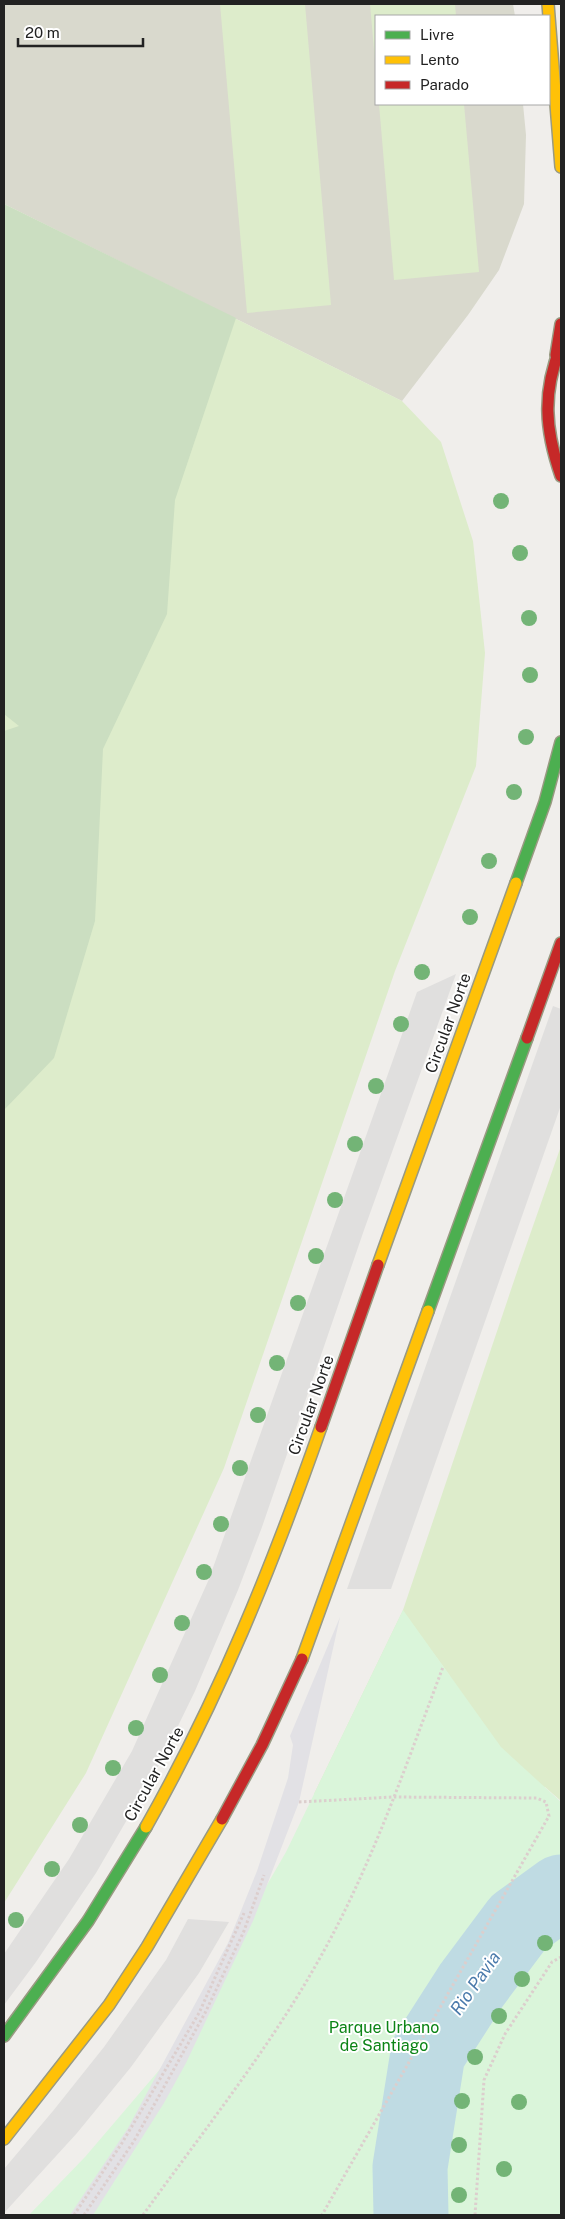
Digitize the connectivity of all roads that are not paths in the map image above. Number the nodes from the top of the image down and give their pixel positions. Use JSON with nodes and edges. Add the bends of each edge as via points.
{"nodes":[{"id":1,"x":550,"y":29,"type":"edge"},
{"id":2,"x":561,"y":167,"type":"edge"},
{"id":3,"x":561,"y":324,"type":"edge"},
{"id":4,"x":559,"y":350,"type":"edge"},
{"id":5,"x":560,"y":482,"type":"edge"},
{"id":6,"x":561,"y":742,"type":"edge"},
{"id":7,"x":561,"y":943,"type":"edge"},
{"id":8,"x":4,"y":2036,"type":"edge"},
{"id":9,"x":4,"y":2139,"type":"edge"}],
"edges":[{"from":1,"to":2,"type":"main road"},
{"from":3,"to":4,"type":"main road"},
{"from":4,"to":5,"type":"main road","via":[[547,396],[550,446]]},
{"from":6,"to":8,"type":"main road","name":"Circular Norte","via":[[545,802],[299,1488],[207,1713],[156,1808],[96,1908]]},
{"from":7,"to":9,"type":"main road","via":[[292,1683],[233,1800],[147,1947],[109,2005]]}]}
